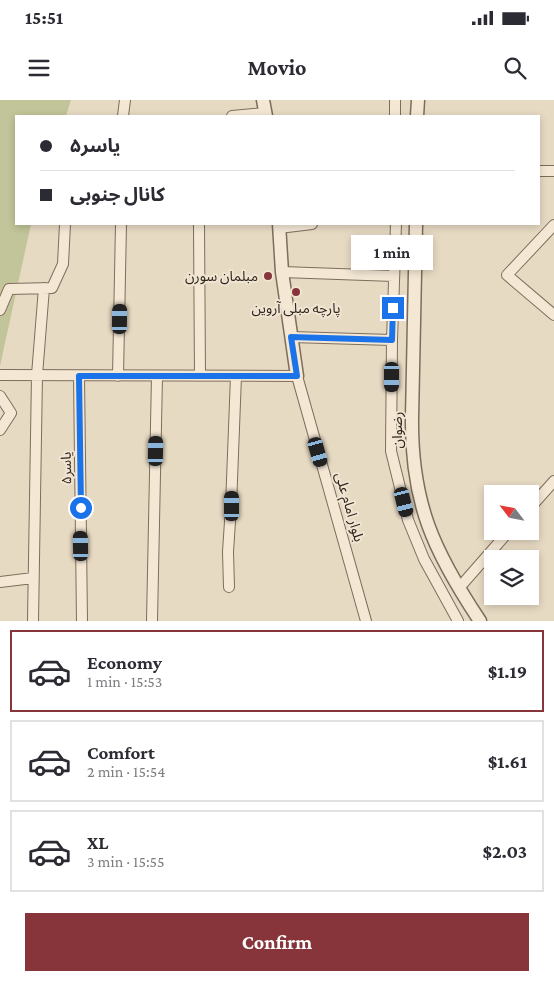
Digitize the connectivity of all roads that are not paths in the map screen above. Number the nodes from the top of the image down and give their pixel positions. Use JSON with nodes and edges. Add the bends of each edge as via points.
{"nodes":[{"id":1,"x":125,"y":100,"type":"edge"},
{"id":2,"x":263,"y":100,"type":"edge"},
{"id":3,"x":395,"y":100,"type":"edge"},
{"id":4,"x":418,"y":100,"type":"edge"},
{"id":5,"x":123,"y":115,"type":"edge"},
{"id":6,"x":266,"y":115,"type":"edge"},
{"id":7,"x":395,"y":115,"type":"edge"},
{"id":8,"x":417,"y":115,"type":"edge"},
{"id":9,"x":540,"y":171,"type":"edge"},
{"id":10,"x":554,"y":171,"type":"edge"},
{"id":11,"x":65,"y":225,"type":"edge"},
{"id":12,"x":122,"y":225,"type":"edge"},
{"id":13,"x":199,"y":225,"type":"edge"},
{"id":14,"x":296,"y":225,"type":"edge"},
{"id":15,"x":396,"y":225,"type":"edge"},
{"id":16,"x":416,"y":225,"type":"edge"},
{"id":17,"x":554,"y":225,"type":"edge"},
{"id":18,"x":279,"y":226,"type":"edge"},
{"id":19,"x":282,"y":272,"type":"junction"},
{"id":20,"x":394,"y":276,"type":"junction"},
{"id":21,"x":44,"y":288,"type":"junction"},
{"id":22,"x":0,"y":310,"type":"edge"},
{"id":23,"x":554,"y":316,"type":"edge"},
{"id":24,"x":291,"y":337,"type":"junction"},
{"id":25,"x":392,"y":340,"type":"junction"},
{"id":26,"x":0,"y":375,"type":"edge"},
{"id":27,"x":37,"y":376,"type":"junction"},
{"id":28,"x":79,"y":376,"type":"junction"},
{"id":29,"x":118,"y":376,"type":"junction"},
{"id":30,"x":157,"y":376,"type":"junction"},
{"id":31,"x":200,"y":376,"type":"junction"},
{"id":32,"x":236,"y":376,"type":"junction"},
{"id":33,"x":297,"y":376,"type":"junction"},
{"id":34,"x":0,"y":396,"type":"edge"},
{"id":35,"x":0,"y":430,"type":"edge"},
{"id":36,"x":554,"y":481,"type":"edge"},
{"id":37,"x":539,"y":498,"type":"edge"},
{"id":38,"x":501,"y":540,"type":"edge"},
{"id":39,"x":34,"y":578,"type":"junction"},
{"id":40,"x":0,"y":582,"type":"edge"},
{"id":41,"x":229,"y":587,"type":"dead end"},
{"id":42,"x":458,"y":588,"type":"junction"},
{"id":43,"x":33,"y":621,"type":"edge"},
{"id":44,"x":82,"y":621,"type":"edge"},
{"id":45,"x":152,"y":621,"type":"edge"},
{"id":46,"x":366,"y":621,"type":"edge"},
{"id":47,"x":458,"y":621,"type":"edge"},
{"id":48,"x":480,"y":621,"type":"edge"}],
"edges":[{"from":1,"to":5,"type":"street"},
{"from":2,"to":6,"type":"street"},
{"from":3,"to":7,"type":"street"},
{"from":4,"to":8,"type":"street"},
{"from":9,"to":10,"type":"street"},
{"from":11,"to":21,"type":"street","via":[[63,264],[52,288]]},
{"from":12,"to":29,"type":"street"},
{"from":13,"to":31,"type":"street"},
{"from":14,"to":18,"type":"street"},
{"from":15,"to":20,"type":"street"},
{"from":16,"to":42,"type":"street","name":"رضوان","via":[[411,449],[421,507]]},
{"from":17,"to":23,"type":"street","via":[[507,275]]},
{"from":18,"to":19,"type":"street","name":"بلوار امام علی"},
{"from":19,"to":20,"type":"street"},
{"from":19,"to":24,"type":"street","name":"بلوار امام علی"},
{"from":20,"to":25,"type":"street"},
{"from":21,"to":22,"type":"street","via":[[9,289]]},
{"from":21,"to":27,"type":"street"},
{"from":24,"to":25,"type":"street"},
{"from":24,"to":33,"type":"street","name":"بلوار امام علی"},
{"from":25,"to":47,"type":"street","via":[[391,451],[408,520],[424,560]]},
{"from":26,"to":27,"type":"street"},
{"from":27,"to":28,"type":"street"},
{"from":27,"to":39,"type":"street"},
{"from":28,"to":29,"type":"street"},
{"from":28,"to":44,"type":"street","name":"یاسر۵"},
{"from":29,"to":30,"type":"street"},
{"from":30,"to":31,"type":"street"},
{"from":30,"to":45,"type":"street"},
{"from":31,"to":32,"type":"street"},
{"from":32,"to":33,"type":"street"},
{"from":32,"to":41,"type":"street"},
{"from":33,"to":46,"type":"street","name":"بلوار امام علی"},
{"from":34,"to":35,"type":"street","via":[[11,413]]},
{"from":36,"to":37,"type":"street"},
{"from":38,"to":42,"type":"street"},
{"from":39,"to":40,"type":"street"},
{"from":39,"to":43,"type":"street"},
{"from":42,"to":48,"type":"street","name":"رضوان"}]}
